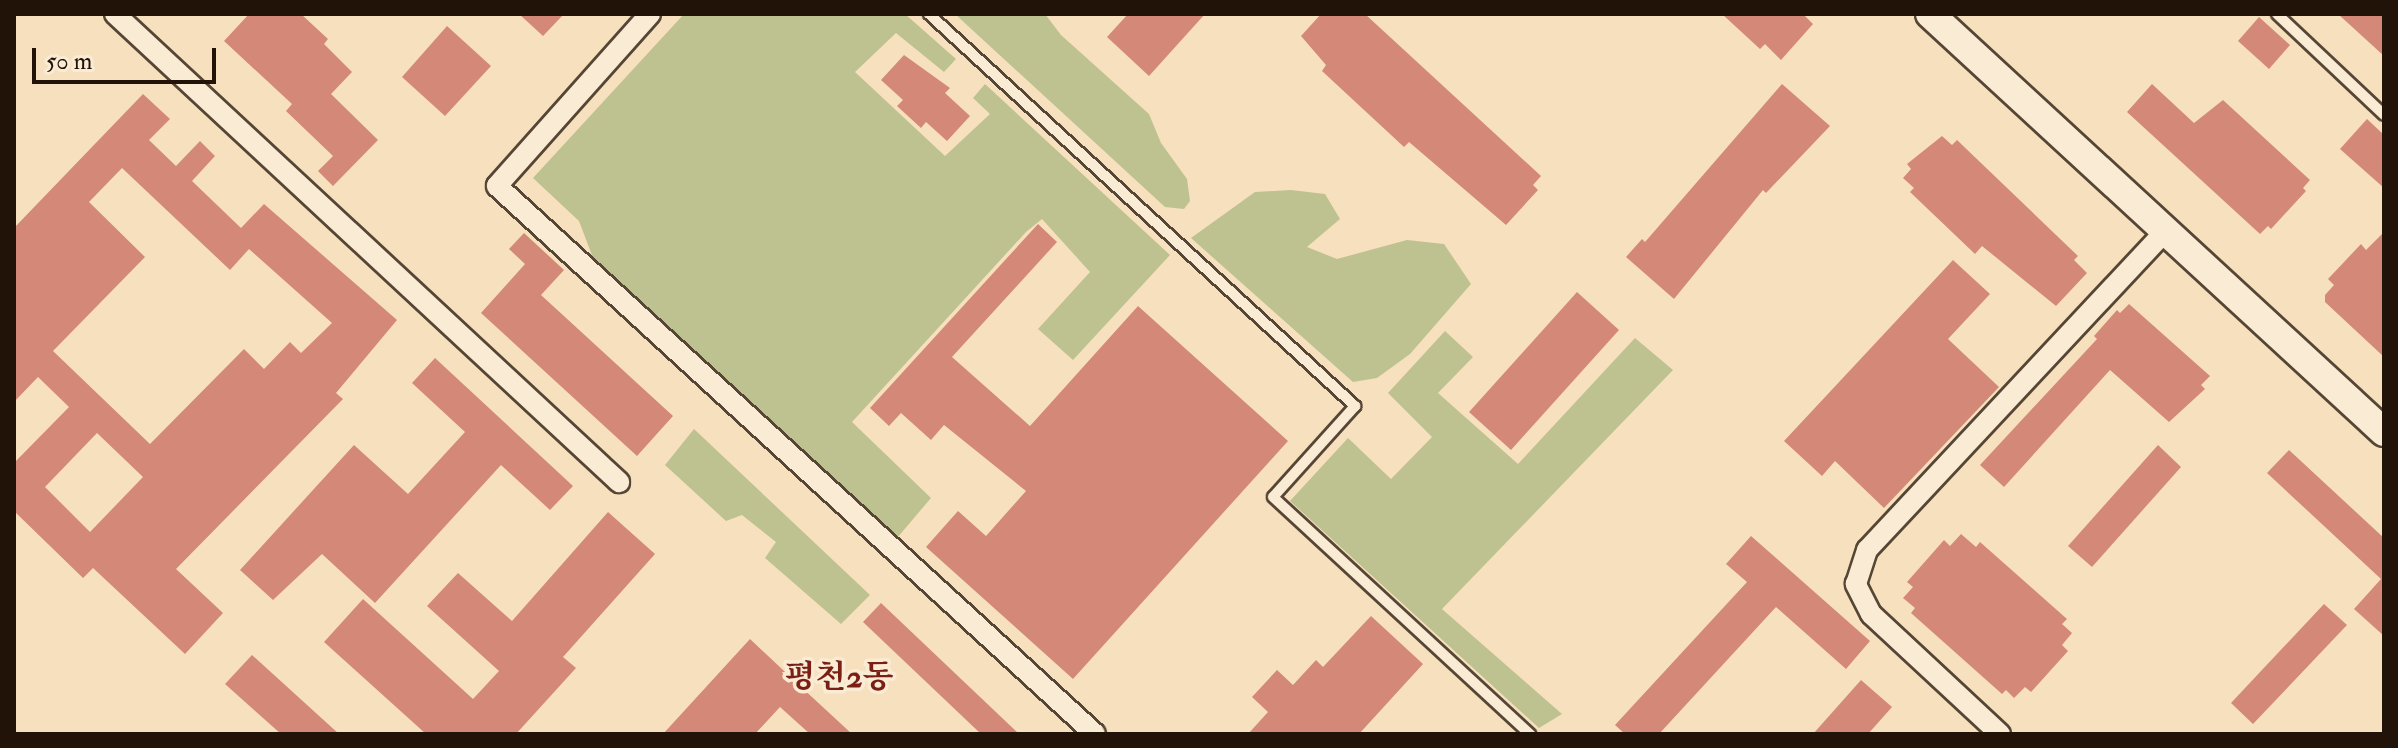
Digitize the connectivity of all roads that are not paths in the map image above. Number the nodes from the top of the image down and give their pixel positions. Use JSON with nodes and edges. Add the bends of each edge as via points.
{"nodes":[{"id":1,"x":115,"y":14,"type":"edge"},
{"id":2,"x":650,"y":14,"type":"edge"},
{"id":3,"x":929,"y":14,"type":"edge"},
{"id":4,"x":1930,"y":14,"type":"edge"},
{"id":5,"x":2277,"y":14,"type":"edge"},
{"id":6,"x":2384,"y":115,"type":"edge"},
{"id":7,"x":2165,"y":231,"type":"junction"},
{"id":8,"x":2384,"y":432,"type":"edge"},
{"id":9,"x":619,"y":482,"type":"dead end"},
{"id":10,"x":1095,"y":734,"type":"edge"},
{"id":11,"x":1530,"y":734,"type":"edge"},
{"id":12,"x":2000,"y":734,"type":"edge"}],
"edges":[{"from":1,"to":9,"type":"street"},
{"from":2,"to":10,"type":"street","via":[[497,186]]},
{"from":3,"to":11,"type":"lane","via":[[1355,406],[1273,497]]},
{"from":4,"to":7,"type":"street"},
{"from":5,"to":6,"type":"lane"},
{"from":7,"to":8,"type":"street"},
{"from":7,"to":12,"type":"street","via":[[1867,550],[1856,584],[1871,614]]}]}
